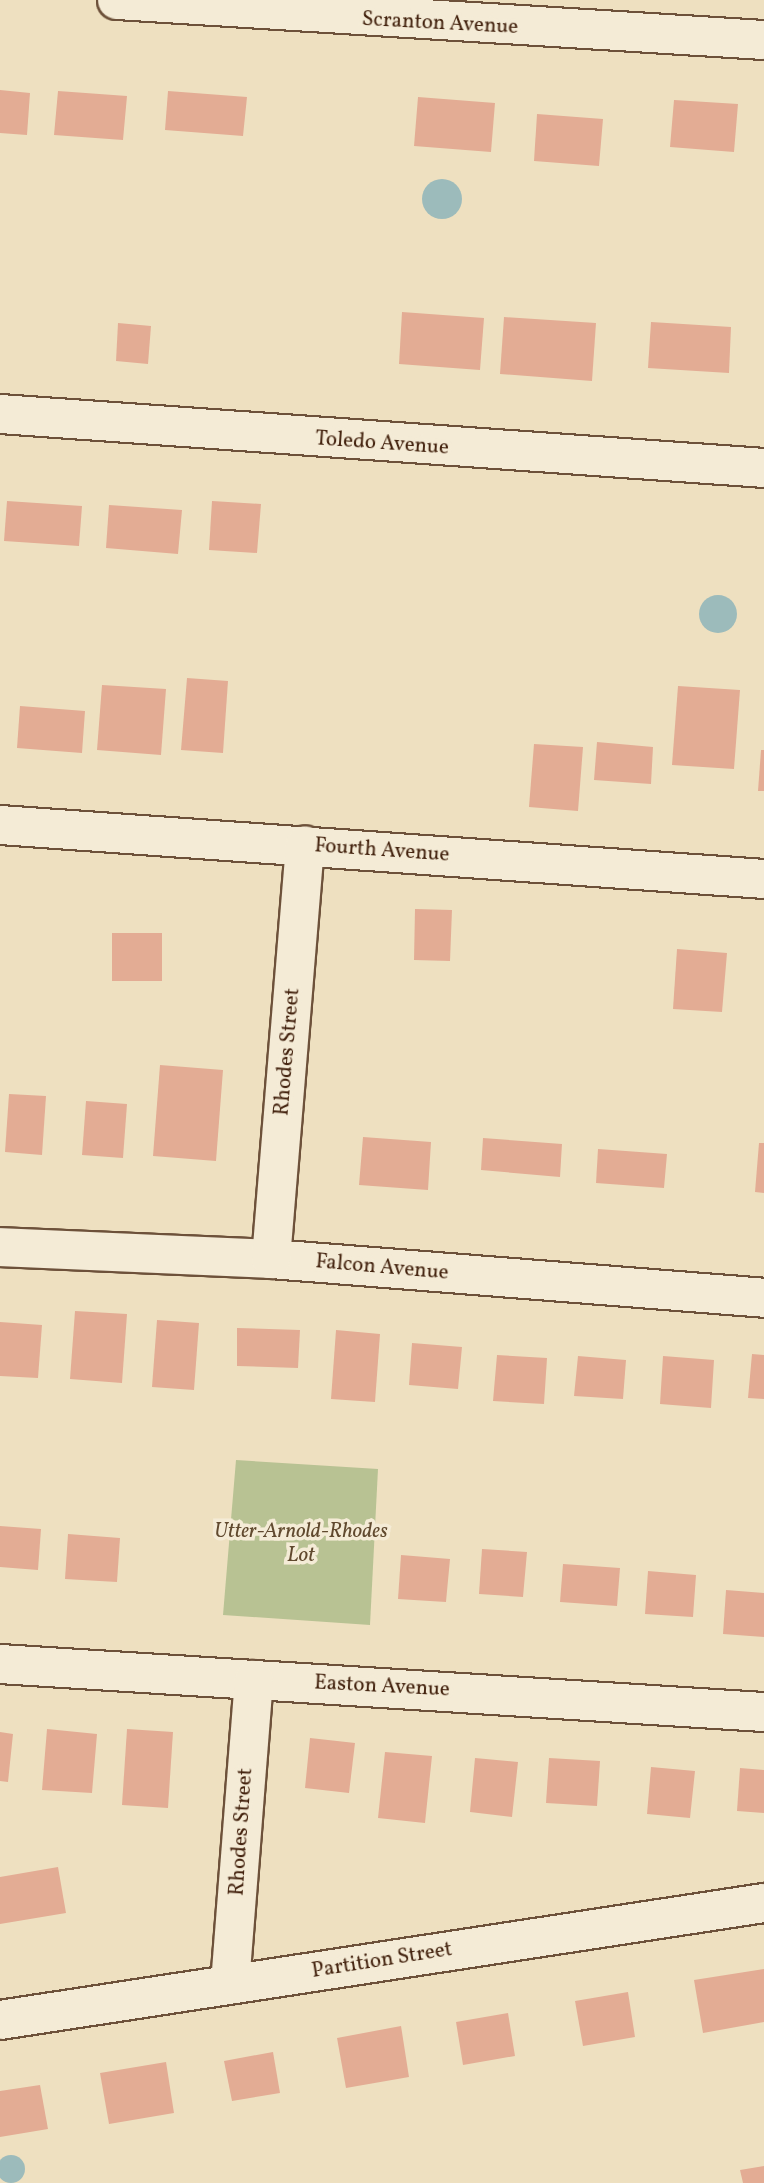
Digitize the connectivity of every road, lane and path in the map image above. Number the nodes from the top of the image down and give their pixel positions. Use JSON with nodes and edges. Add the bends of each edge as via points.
{"nodes":[{"id":1,"x":117,"y":0,"type":"edge"},
{"id":2,"x":764,"y":40,"type":"edge"},
{"id":3,"x":0,"y":414,"type":"edge"},
{"id":4,"x":764,"y":468,"type":"edge"},
{"id":5,"x":0,"y":825,"type":"edge"},
{"id":6,"x":305,"y":845,"type":"junction"},
{"id":7,"x":764,"y":879,"type":"edge"},
{"id":8,"x":0,"y":1247,"type":"edge"},
{"id":9,"x":271,"y":1259,"type":"junction"},
{"id":10,"x":764,"y":1298,"type":"edge"},
{"id":11,"x":0,"y":1664,"type":"edge"},
{"id":12,"x":254,"y":1680,"type":"junction"},
{"id":13,"x":764,"y":1712,"type":"edge"},
{"id":14,"x":764,"y":1903,"type":"edge"},
{"id":15,"x":230,"y":1984,"type":"junction"},
{"id":16,"x":0,"y":2020,"type":"edge"}],
"edges":[{"from":1,"to":2,"type":"street","name":"Scranton Avenue"},
{"from":3,"to":4,"type":"street","name":"Toledo Avenue"},
{"from":5,"to":6,"type":"street","name":"Fourth Avenue"},
{"from":6,"to":7,"type":"street","name":"Fourth Avenue"},
{"from":6,"to":9,"type":"street","name":"Rhodes Street"},
{"from":8,"to":9,"type":"street","name":"Falcon Avenue"},
{"from":9,"to":10,"type":"street","name":"Falcon Avenue"},
{"from":11,"to":12,"type":"street","name":"Easton Avenue"},
{"from":12,"to":13,"type":"street","name":"Easton Avenue"},
{"from":12,"to":15,"type":"street","name":"Rhodes Street"},
{"from":14,"to":15,"type":"street","name":"Partition Street"},
{"from":15,"to":16,"type":"street","name":"Partition Street"}]}
